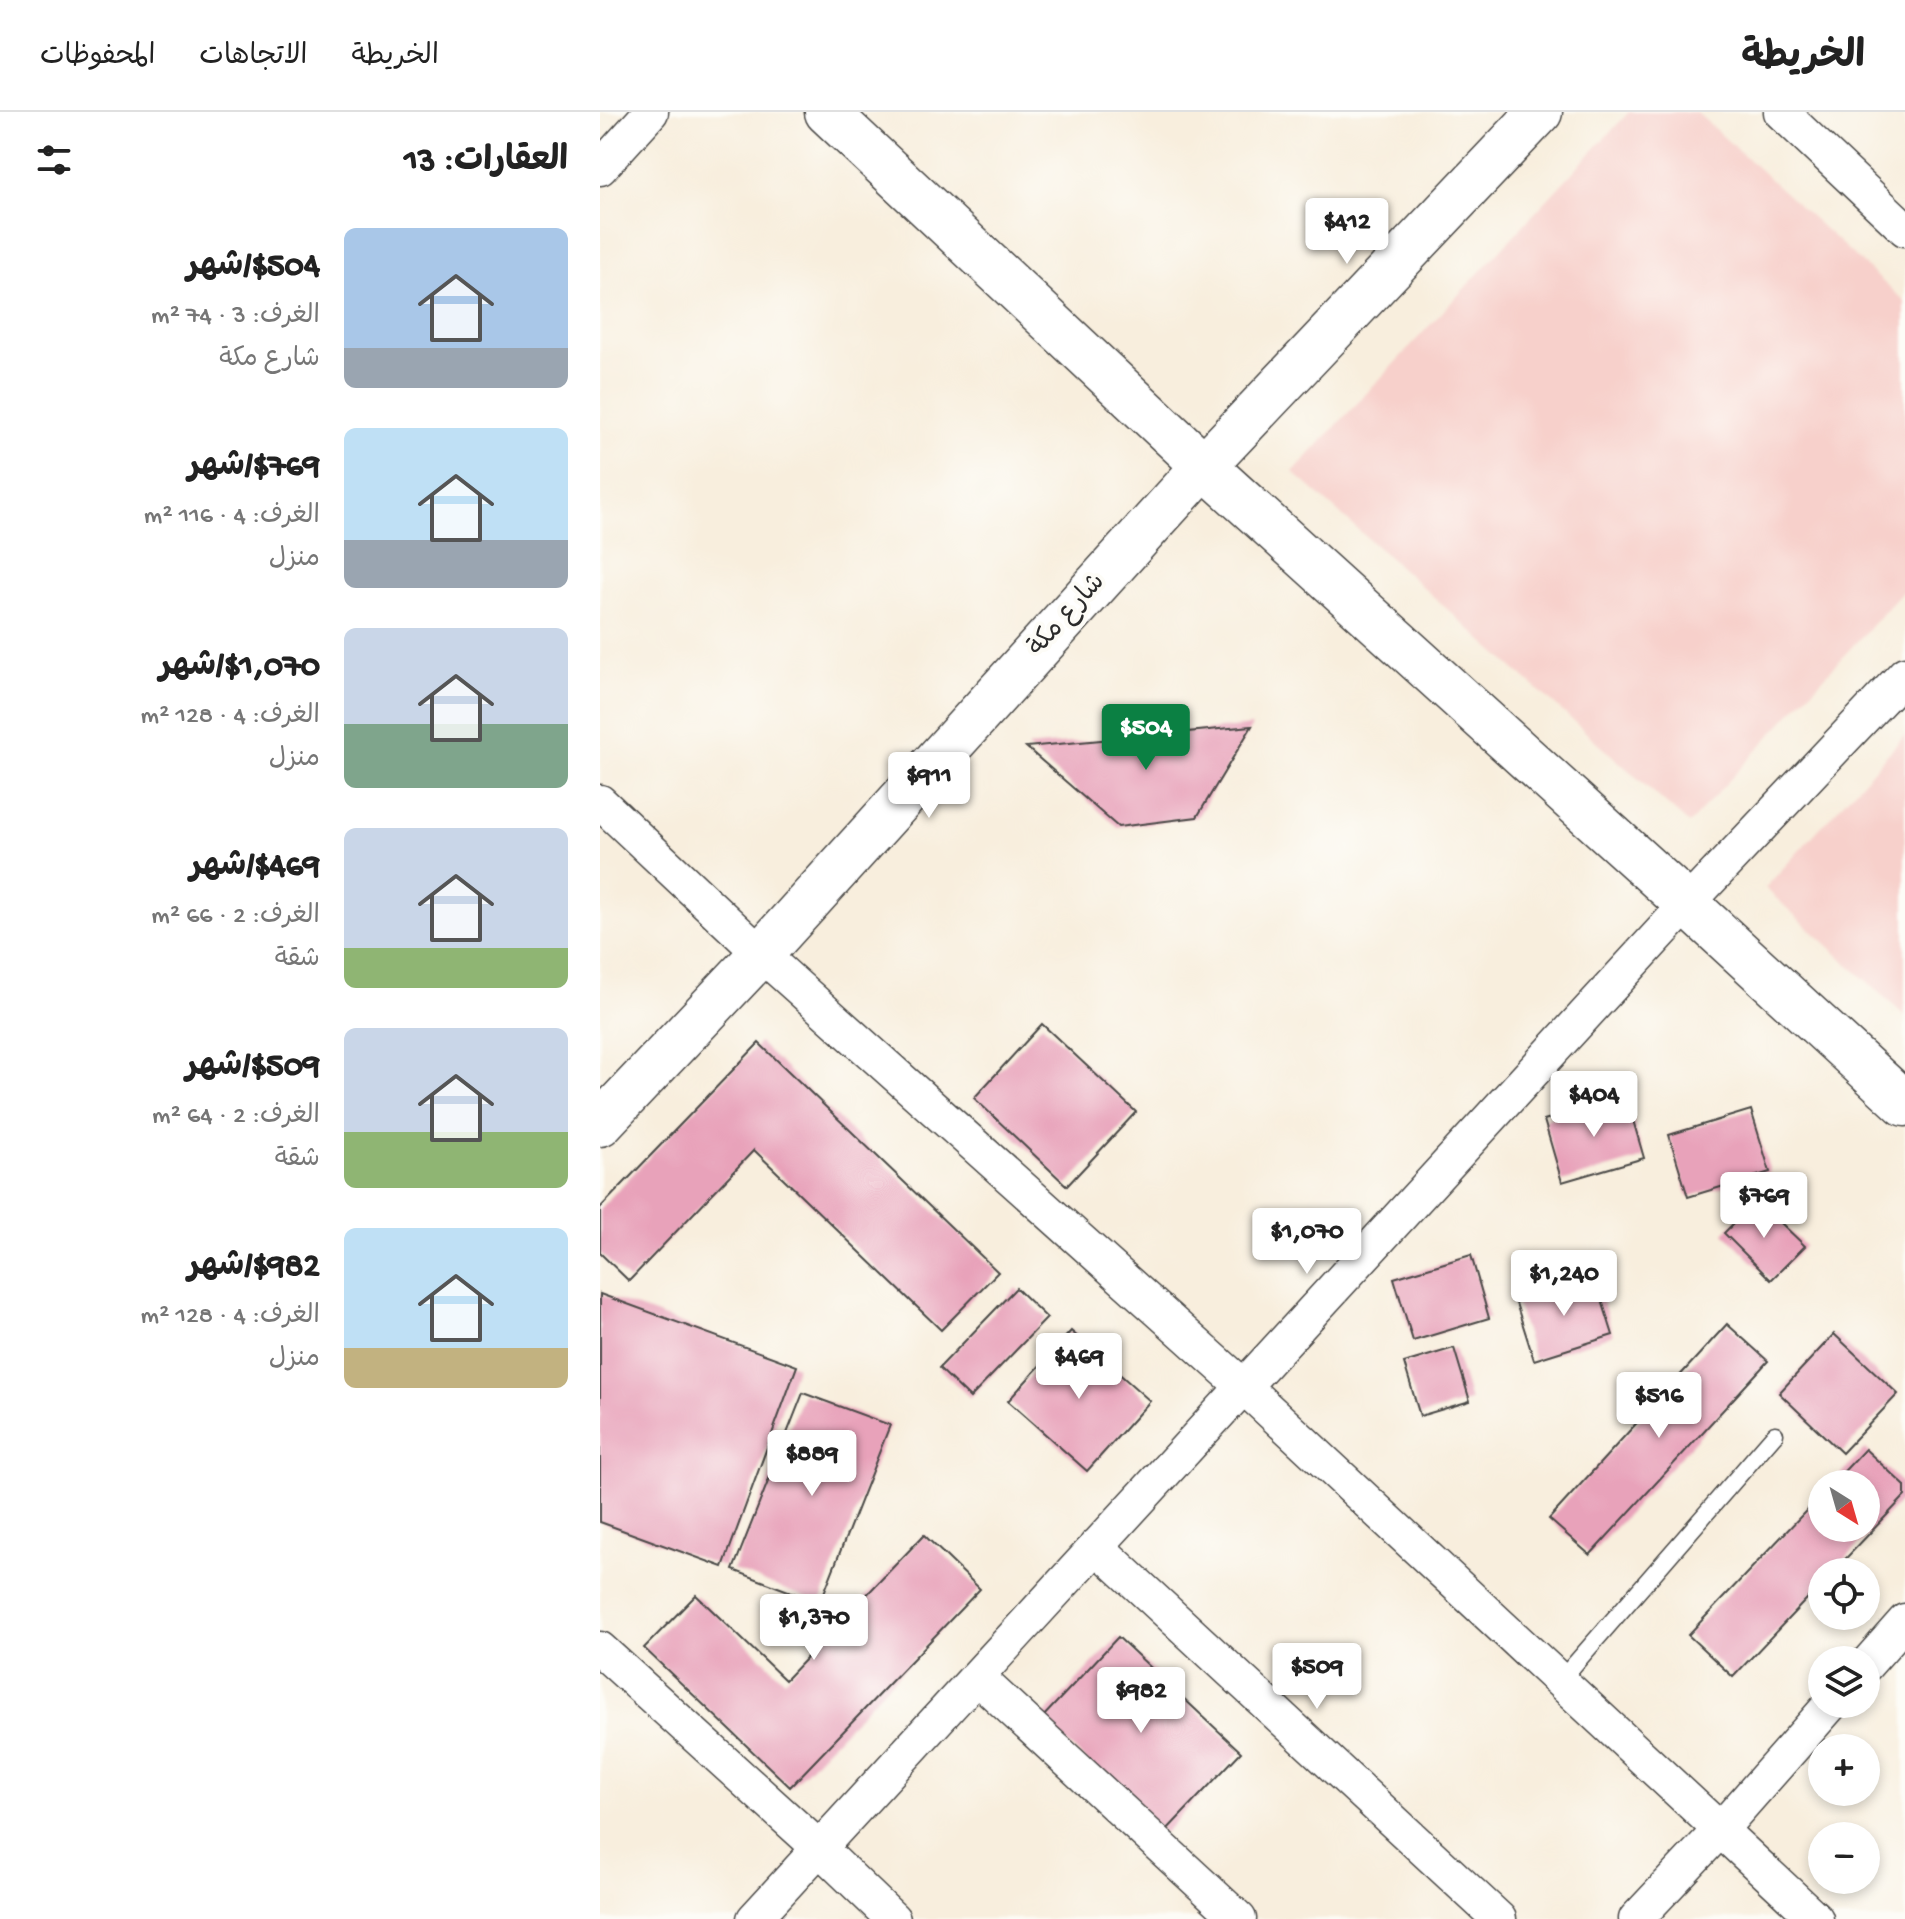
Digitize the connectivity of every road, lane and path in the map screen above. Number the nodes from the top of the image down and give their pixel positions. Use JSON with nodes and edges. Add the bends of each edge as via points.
{"nodes":[{"id":1,"x":651,"y":112,"type":"edge"},
{"id":2,"x":827,"y":112,"type":"edge"},
{"id":3,"x":1540,"y":112,"type":"edge"},
{"id":4,"x":1781,"y":112,"type":"edge"},
{"id":5,"x":600,"y":168,"type":"edge"},
{"id":6,"x":1904,"y":226,"type":"edge"},
{"id":7,"x":1204,"y":466,"type":"junction"},
{"id":8,"x":1905,"y":674,"type":"edge"},
{"id":9,"x":600,"y":802,"type":"edge"},
{"id":10,"x":1687,"y":904,"type":"junction"},
{"id":11,"x":761,"y":954,"type":"junction"},
{"id":12,"x":1905,"y":1104,"type":"edge"},
{"id":13,"x":600,"y":1124,"type":"edge"},
{"id":14,"x":1244,"y":1387,"type":"junction"},
{"id":15,"x":1775,"y":1434,"type":"dead end"},
{"id":16,"x":1096,"y":1546,"type":"junction"},
{"id":17,"x":1905,"y":1621,"type":"edge"},
{"id":18,"x":600,"y":1649,"type":"edge"},
{"id":19,"x":1880,"y":1649,"type":"edge"},
{"id":20,"x":977,"y":1677,"type":"junction"},
{"id":21,"x":1560,"y":1681,"type":"junction"},
{"id":22,"x":1819,"y":1718,"type":"edge"},
{"id":23,"x":1720,"y":1830,"type":"junction"},
{"id":24,"x":818,"y":1847,"type":"junction"},
{"id":25,"x":754,"y":1919,"type":"edge"},
{"id":26,"x":893,"y":1919,"type":"edge"},
{"id":27,"x":1239,"y":1919,"type":"edge"},
{"id":28,"x":1499,"y":1919,"type":"edge"},
{"id":29,"x":1636,"y":1919,"type":"edge"},
{"id":30,"x":1816,"y":1919,"type":"edge"}],
"edges":[{"from":1,"to":5,"type":"street"},
{"from":2,"to":7,"type":"main road"},
{"from":3,"to":7,"type":"main road","name":"شارع مكة"},
{"from":4,"to":6,"type":"street"},
{"from":7,"to":10,"type":"main road"},
{"from":7,"to":11,"type":"main road","name":"شارع مكة"},
{"from":8,"to":10,"type":"street"},
{"from":9,"to":11,"type":"street"},
{"from":10,"to":12,"type":"main road"},
{"from":10,"to":14,"type":"street"},
{"from":11,"to":13,"type":"main road","name":"شارع مكة"},
{"from":11,"to":14,"type":"street"},
{"from":14,"to":16,"type":"street"},
{"from":14,"to":21,"type":"street"},
{"from":15,"to":21,"type":"lane"},
{"from":16,"to":20,"type":"street"},
{"from":16,"to":28,"type":"street"},
{"from":17,"to":19,"type":"street"},
{"from":18,"to":24,"type":"street"},
{"from":20,"to":24,"type":"street"},
{"from":20,"to":27,"type":"street"},
{"from":21,"to":23,"type":"street"},
{"from":22,"to":23,"type":"street"},
{"from":23,"to":29,"type":"street"},
{"from":23,"to":30,"type":"street"},
{"from":24,"to":25,"type":"street"},
{"from":24,"to":26,"type":"street"}]}
